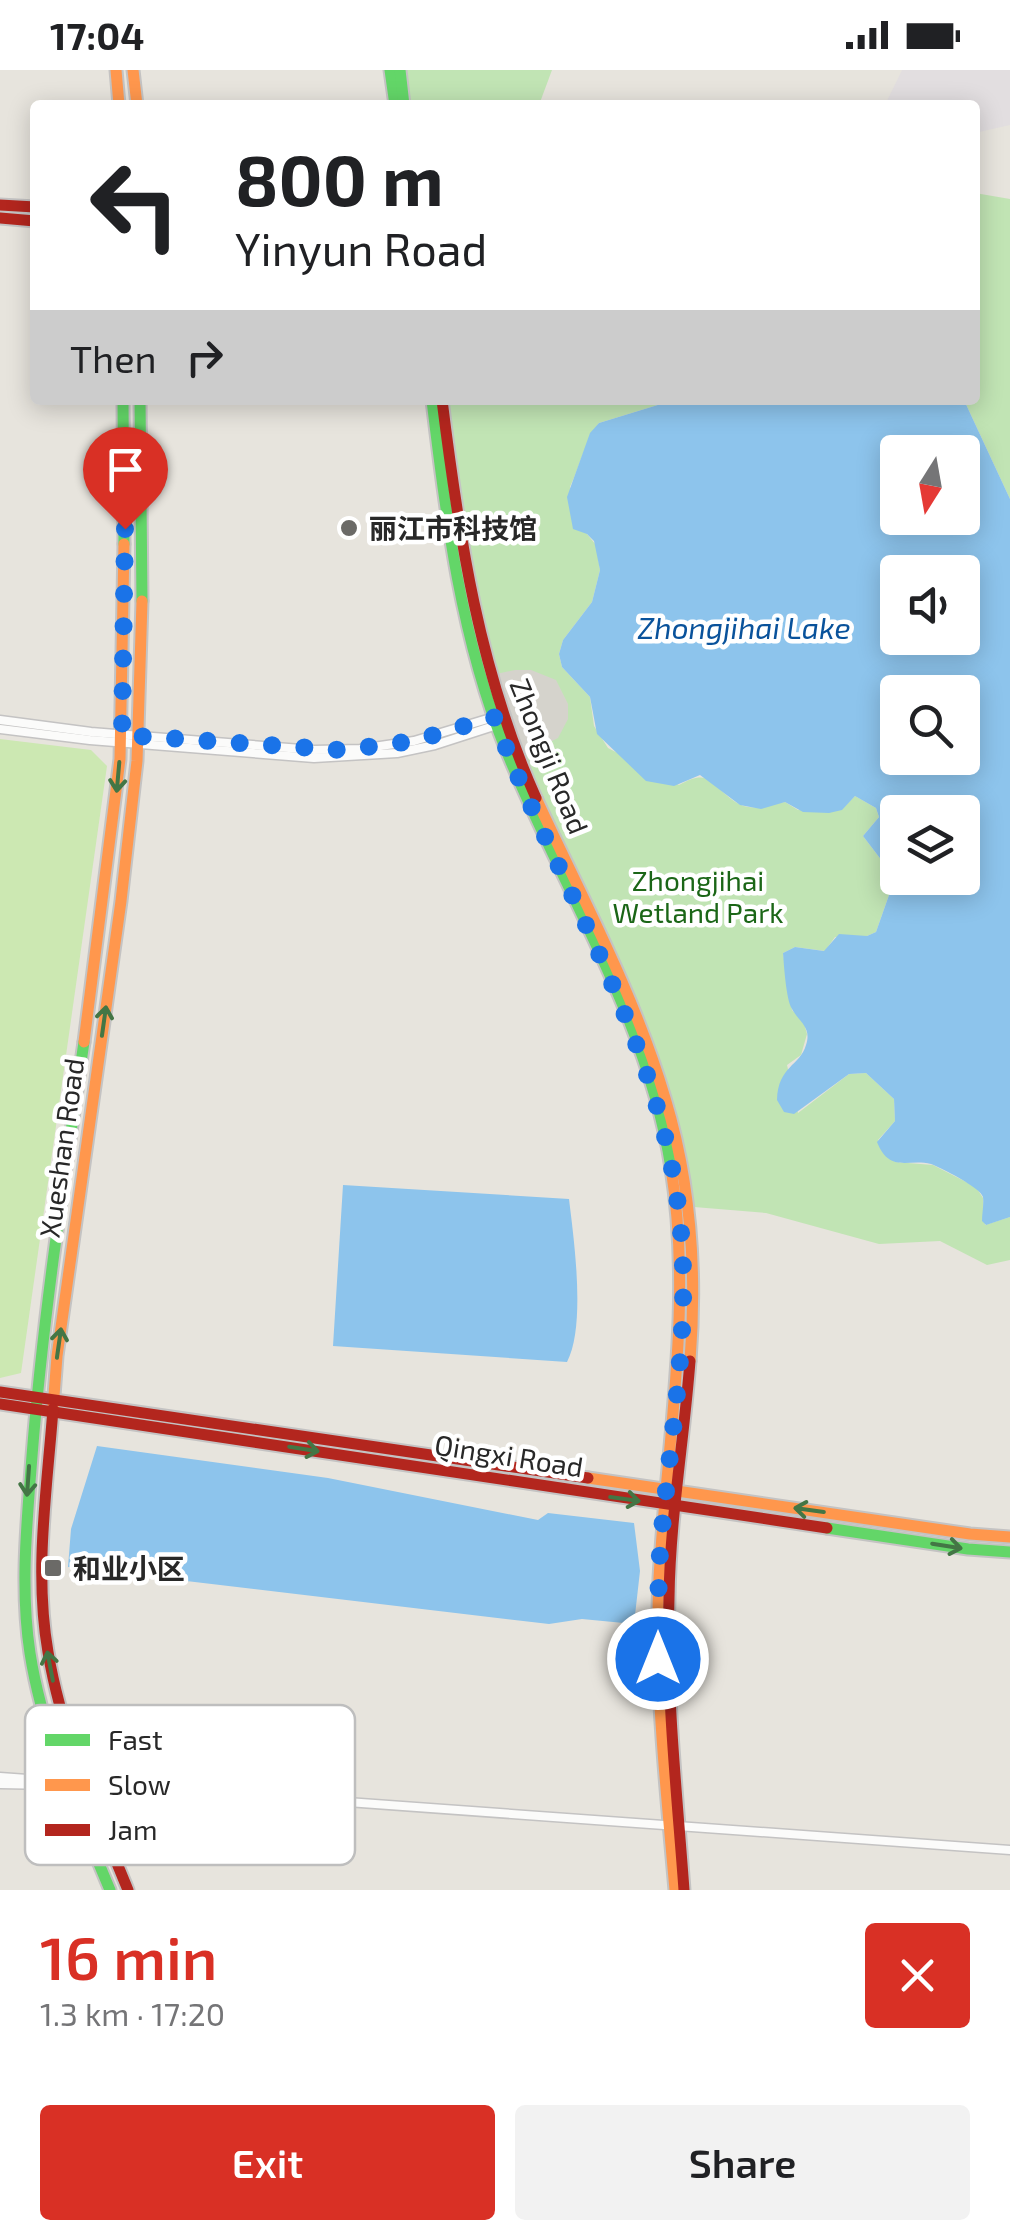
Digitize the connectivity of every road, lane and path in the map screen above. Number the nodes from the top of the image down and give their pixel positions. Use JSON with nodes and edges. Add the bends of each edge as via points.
{"nodes":[{"id":1,"x":116,"y":70,"type":"edge"},
{"id":2,"x":134,"y":70,"type":"edge"},
{"id":3,"x":390,"y":70,"type":"edge"},
{"id":4,"x":400,"y":70,"type":"edge"},
{"id":5,"x":119,"y":100,"type":"edge"},
{"id":6,"x":137,"y":100,"type":"edge"},
{"id":7,"x":393,"y":100,"type":"edge"},
{"id":8,"x":403,"y":100,"type":"edge"},
{"id":9,"x":0,"y":205,"type":"edge"},
{"id":10,"x":30,"y":207,"type":"edge"},
{"id":11,"x":0,"y":218,"type":"edge"},
{"id":12,"x":30,"y":220,"type":"edge"},
{"id":13,"x":123,"y":405,"type":"edge"},
{"id":14,"x":140,"y":405,"type":"edge"},
{"id":15,"x":433,"y":405,"type":"edge"},
{"id":16,"x":443,"y":405,"type":"edge"},
{"id":17,"x":503,"y":719,"type":"junction"},
{"id":18,"x":0,"y":720,"type":"edge"},
{"id":19,"x":0,"y":729,"type":"edge"},
{"id":20,"x":121,"y":739,"type":"junction"},
{"id":21,"x":138,"y":740,"type":"junction"},
{"id":22,"x":0,"y":1392,"type":"edge"},
{"id":23,"x":34,"y":1402,"type":"junction"},
{"id":24,"x":0,"y":1404,"type":"edge"},
{"id":25,"x":52,"y":1404,"type":"junction"},
{"id":26,"x":672,"y":1491,"type":"junction"},
{"id":27,"x":670,"y":1505,"type":"junction"},
{"id":28,"x":1010,"y":1537,"type":"edge"},
{"id":29,"x":1010,"y":1552,"type":"edge"},
{"id":30,"x":42,"y":1705,"type":"edge"},
{"id":31,"x":59,"y":1705,"type":"edge"},
{"id":32,"x":0,"y":1781,"type":"edge"},
{"id":33,"x":25,"y":1782,"type":"edge"},
{"id":34,"x":355,"y":1804,"type":"edge"},
{"id":35,"x":675,"y":1827,"type":"junction"},
{"id":36,"x":1010,"y":1850,"type":"edge"},
{"id":37,"x":100,"y":1865,"type":"edge"},
{"id":38,"x":118,"y":1865,"type":"edge"},
{"id":39,"x":110,"y":1890,"type":"edge"},
{"id":40,"x":128,"y":1890,"type":"edge"},
{"id":41,"x":674,"y":1890,"type":"edge"},
{"id":42,"x":684,"y":1890,"type":"edge"}],
"edges":[{"from":1,"to":5,"type":"street"},
{"from":2,"to":6,"type":"street"},
{"from":3,"to":7,"type":"street"},
{"from":4,"to":8,"type":"street"},
{"from":9,"to":10,"type":"street"},
{"from":11,"to":12,"type":"street"},
{"from":13,"to":20,"type":"street","name":"Xueshan Road"},
{"from":14,"to":21,"type":"street","name":"Xueshan Road"},
{"from":15,"to":17,"type":"street","name":"Zhongji Road","via":[[464,612]]},
{"from":16,"to":17,"type":"street","name":"Zhongji Road","via":[[466,576]]},
{"from":17,"to":21,"type":"street","via":[[435,745],[360,757]]},
{"from":17,"to":26,"type":"street","name":"Zhongji Road","via":[[649,1048],[678,1149],[694,1297]]},
{"from":18,"to":20,"type":"street"},
{"from":19,"to":20,"type":"street"},
{"from":20,"to":21,"type":"street"},
{"from":20,"to":23,"type":"street","name":"Xueshan Road","one_way":true},
{"from":25,"to":21,"type":"street","name":"Xueshan Road","one_way":true},
{"from":22,"to":23,"type":"street","name":"Qingxi Road"},
{"from":23,"to":24,"type":"street","name":"Qingxi Road"},
{"from":23,"to":25,"type":"street","name":"Qingxi Road"},
{"from":23,"to":30,"type":"street","name":"Xueshan Road","one_way":true,"via":[[25,1605]]},
{"from":25,"to":26,"type":"street","name":"Qingxi Road"},
{"from":25,"to":27,"type":"street","name":"Qingxi Road","one_way":true},
{"from":31,"to":25,"type":"street","name":"Xueshan Road","one_way":true,"via":[[44,1626],[42,1539]]},
{"from":26,"to":27,"type":"street","name":"Zhongji Road"},
{"from":28,"to":26,"type":"street","name":"Qingxi Road","one_way":true},
{"from":27,"to":29,"type":"street","name":"Qingxi Road","one_way":true},
{"from":27,"to":35,"type":"street","name":"Zhongji Road","via":[[658,1659]]},
{"from":32,"to":33,"type":"street"},
{"from":34,"to":35,"type":"street"},
{"from":35,"to":36,"type":"street"},
{"from":35,"to":41,"type":"street","name":"Zhongji Road"},
{"from":35,"to":42,"type":"street","name":"Zhongji Road"},
{"from":37,"to":39,"type":"street","name":"Xueshan Road"},
{"from":38,"to":40,"type":"street","name":"Xueshan Road"}]}
